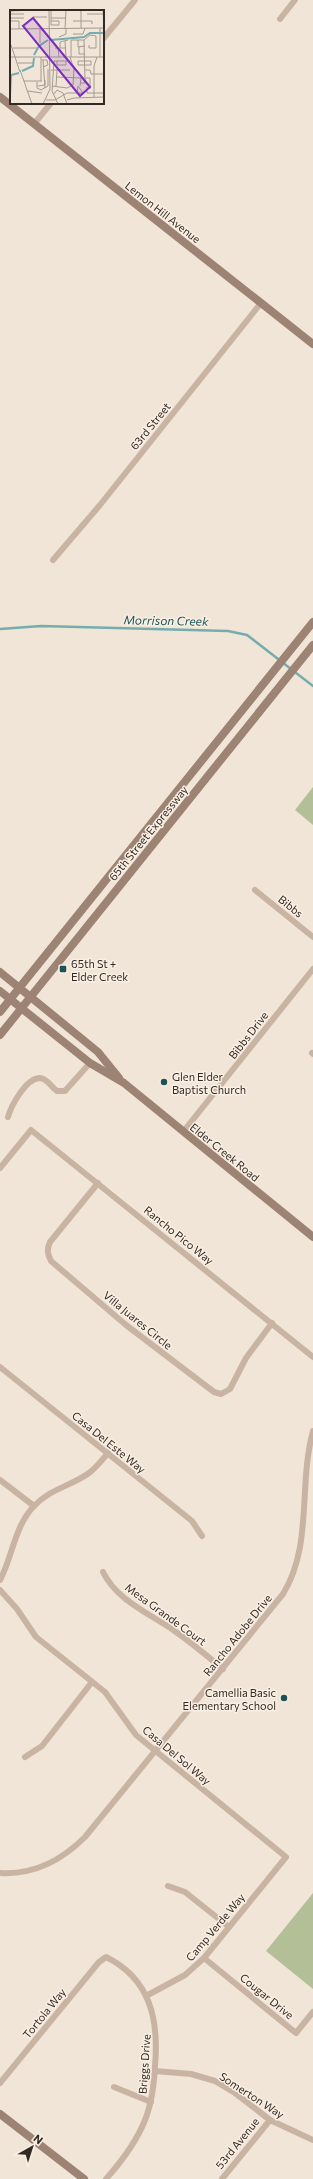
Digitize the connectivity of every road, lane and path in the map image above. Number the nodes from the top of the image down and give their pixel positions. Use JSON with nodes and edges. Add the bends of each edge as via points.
{"nodes":[{"id":1,"x":135,"y":0,"type":"edge"},
{"id":2,"x":295,"y":0,"type":"edge"},
{"id":3,"x":280,"y":19,"type":"dead end"},
{"id":4,"x":104,"y":38,"type":"edge"},
{"id":5,"x":0,"y":98,"type":"edge"},
{"id":6,"x":50,"y":104,"type":"edge"},
{"id":7,"x":34,"y":124,"type":"junction"},
{"id":8,"x":261,"y":303,"type":"junction"},
{"id":9,"x":313,"y":344,"type":"edge"},
{"id":10,"x":53,"y":560,"type":"dead end"},
{"id":11,"x":313,"y":622,"type":"edge"},
{"id":12,"x":313,"y":644,"type":"edge"},
{"id":13,"x":256,"y":890,"type":"dead end"},
{"id":14,"x":313,"y":937,"type":"edge"},
{"id":15,"x":313,"y":969,"type":"edge"},
{"id":16,"x":0,"y":972,"type":"edge"},
{"id":17,"x":19,"y":988,"type":"junction"},
{"id":18,"x":0,"y":991,"type":"edge"},
{"id":19,"x":31,"y":997,"type":"junction"},
{"id":20,"x":10,"y":1000,"type":"junction"},
{"id":21,"x":21,"y":1009,"type":"junction"},
{"id":22,"x":0,"y":1012,"type":"edge"},
{"id":23,"x":0,"y":1035,"type":"edge"},
{"id":24,"x":90,"y":1063,"type":"junction"},
{"id":25,"x":124,"y":1083,"type":"junction"},
{"id":26,"x":8,"y":1117,"type":"dead end"},
{"id":27,"x":183,"y":1132,"type":"junction"},
{"id":28,"x":0,"y":1168,"type":"edge"},
{"id":29,"x":98,"y":1183,"type":"junction"},
{"id":30,"x":313,"y":1237,"type":"edge"},
{"id":31,"x":272,"y":1323,"type":"junction"},
{"id":32,"x":313,"y":1357,"type":"edge"},
{"id":33,"x":0,"y":1367,"type":"edge"},
{"id":34,"x":313,"y":1431,"type":"edge"},
{"id":35,"x":108,"y":1453,"type":"junction"},
{"id":36,"x":0,"y":1480,"type":"edge"},
{"id":37,"x":306,"y":1492,"type":"junction"},
{"id":38,"x":313,"y":1492,"type":"edge"},
{"id":39,"x":34,"y":1506,"type":"junction"},
{"id":40,"x":202,"y":1536,"type":"dead end"},
{"id":41,"x":103,"y":1572,"type":"dead end"},
{"id":42,"x":0,"y":1580,"type":"edge"},
{"id":43,"x":0,"y":1590,"type":"edge"},
{"id":44,"x":222,"y":1669,"type":"junction"},
{"id":45,"x":92,"y":1682,"type":"junction"},
{"id":46,"x":155,"y":1751,"type":"junction"},
{"id":47,"x":25,"y":1757,"type":"dead end"},
{"id":48,"x":286,"y":1857,"type":"joint"},
{"id":49,"x":0,"y":1873,"type":"edge"},
{"id":50,"x":168,"y":1886,"type":"dead end"},
{"id":51,"x":229,"y":1927,"type":"junction"},
{"id":52,"x":106,"y":1957,"type":"joint"},
{"id":53,"x":204,"y":1958,"type":"junction"},
{"id":54,"x":146,"y":1996,"type":"junction"},
{"id":55,"x":313,"y":2012,"type":"edge"},
{"id":56,"x":155,"y":2071,"type":"junction"},
{"id":57,"x":0,"y":2083,"type":"edge"},
{"id":58,"x":114,"y":2087,"type":"dead end"},
{"id":59,"x":151,"y":2102,"type":"junction"},
{"id":60,"x":0,"y":2114,"type":"edge"},
{"id":61,"x":270,"y":2120,"type":"junction"},
{"id":62,"x":313,"y":2140,"type":"edge"},
{"id":63,"x":84,"y":2179,"type":"edge"},
{"id":64,"x":106,"y":2179,"type":"edge"},
{"id":65,"x":222,"y":2179,"type":"edge"}],
"edges":[{"from":1,"to":4,"type":"street"},
{"from":2,"to":3,"type":"street"},
{"from":5,"to":7,"type":"main road","name":"Lemon Hill Avenue"},
{"from":6,"to":7,"type":"street"},
{"from":7,"to":8,"type":"main road","name":"Lemon Hill Avenue"},
{"from":8,"to":9,"type":"main road","name":"Lemon Hill Avenue"},
{"from":8,"to":10,"type":"street","name":"63rd Street"},
{"from":11,"to":17,"type":"main road","name":"65th Street Expressway"},
{"from":12,"to":19,"type":"main road","name":"65th Street Expressway"},
{"from":13,"to":14,"type":"street","name":"Bibbs"},
{"from":15,"to":27,"type":"street","name":"Bibbs Drive"},
{"from":16,"to":17,"type":"main road","name":"Elder Creek Road"},
{"from":17,"to":19,"type":"main road","name":"Elder Creek Road"},
{"from":17,"to":20,"type":"main road","name":"65th Street Expressway"},
{"from":18,"to":20,"type":"main road","name":"Elder Creek Road"},
{"from":19,"to":21,"type":"main road","name":"65th Street Expressway"},
{"from":19,"to":25,"type":"main road","name":"Elder Creek Road","via":[[98,1052]]},
{"from":20,"to":21,"type":"main road","name":"Elder Creek Road"},
{"from":20,"to":22,"type":"main road","name":"65th Street Expressway"},
{"from":21,"to":23,"type":"main road","name":"65th Street Expressway"},
{"from":21,"to":24,"type":"main road","name":"Elder Creek Road"},
{"from":24,"to":25,"type":"main road","name":"Elder Creek Road"},
{"from":24,"to":26,"type":"street","via":[[65,1091],[57,1091],[48,1081],[40,1078],[30,1082],[11,1106]]},
{"from":25,"to":27,"type":"main road","name":"Elder Creek Road"},
{"from":27,"to":30,"type":"main road","name":"Elder Creek Road"},
{"from":28,"to":29,"type":"street","name":"Rancho Pico Way","via":[[31,1130]]},
{"from":29,"to":31,"type":"street","name":"Rancho Pico Way"},
{"from":29,"to":31,"type":"street","name":"Villa Juares Circle","via":[[50,1242],[48,1256],[126,1325],[214,1392],[221,1394],[230,1389],[246,1358]]},
{"from":31,"to":32,"type":"street","name":"Rancho Pico Way"},
{"from":33,"to":35,"type":"street","name":"Casa Del Este Way"},
{"from":34,"to":37,"type":"street","name":"Rancho Adobe Drive","via":[[308,1454]]},
{"from":35,"to":39,"type":"street","via":[[88,1473],[59,1487]]},
{"from":35,"to":40,"type":"street","name":"Casa Del Este Way","via":[[192,1521]]},
{"from":36,"to":39,"type":"street"},
{"from":37,"to":38,"type":"street"},
{"from":37,"to":44,"type":"street","name":"Rancho Adobe Drive","via":[[302,1548],[291,1582]]},
{"from":39,"to":42,"type":"street","via":[[19,1528]]},
{"from":41,"to":44,"type":"street","name":"Mesa Grande Court","via":[[113,1588],[182,1636]]},
{"from":43,"to":45,"type":"street","name":"Casa Del Sol Way","via":[[17,1609],[36,1638]]},
{"from":44,"to":46,"type":"street","name":"Rancho Adobe Drive"},
{"from":45,"to":46,"type":"street","name":"Casa Del Sol Way","via":[[113,1702],[136,1735]]},
{"from":45,"to":47,"type":"street","via":[[42,1746]]},
{"from":46,"to":48,"type":"street","name":"Casa Del Sol Way"},
{"from":46,"to":49,"type":"street","name":"Rancho Adobe Drive","via":[[74,1848],[36,1868]]},
{"from":48,"to":51,"type":"street","name":"Camp Verde Way"},
{"from":50,"to":51,"type":"street","via":[[185,1892]]},
{"from":51,"to":53,"type":"street","name":"Camp Verde Way"},
{"from":52,"to":54,"type":"street","name":"Briggs Drive","via":[[127,1971]]},
{"from":52,"to":57,"type":"street","name":"Tortola Way","via":[[99,1962]]},
{"from":53,"to":54,"type":"street","name":"Camp Verde Way","via":[[185,1975]]},
{"from":53,"to":55,"type":"street","name":"Cougar Drive","via":[[296,2033]]},
{"from":54,"to":56,"type":"street","name":"Briggs Drive","via":[[155,2019],[157,2033]]},
{"from":56,"to":59,"type":"street","name":"Briggs Drive"},
{"from":56,"to":61,"type":"street","name":"Somerton Way","via":[[191,2074],[215,2081]]},
{"from":58,"to":59,"type":"street"},
{"from":59,"to":64,"type":"street","name":"Briggs Drive","via":[[146,2119],[132,2146]]},
{"from":60,"to":63,"type":"main road"},
{"from":61,"to":62,"type":"street","name":"Somerton Way"},
{"from":61,"to":65,"type":"street","name":"53rd Avenue"}]}
